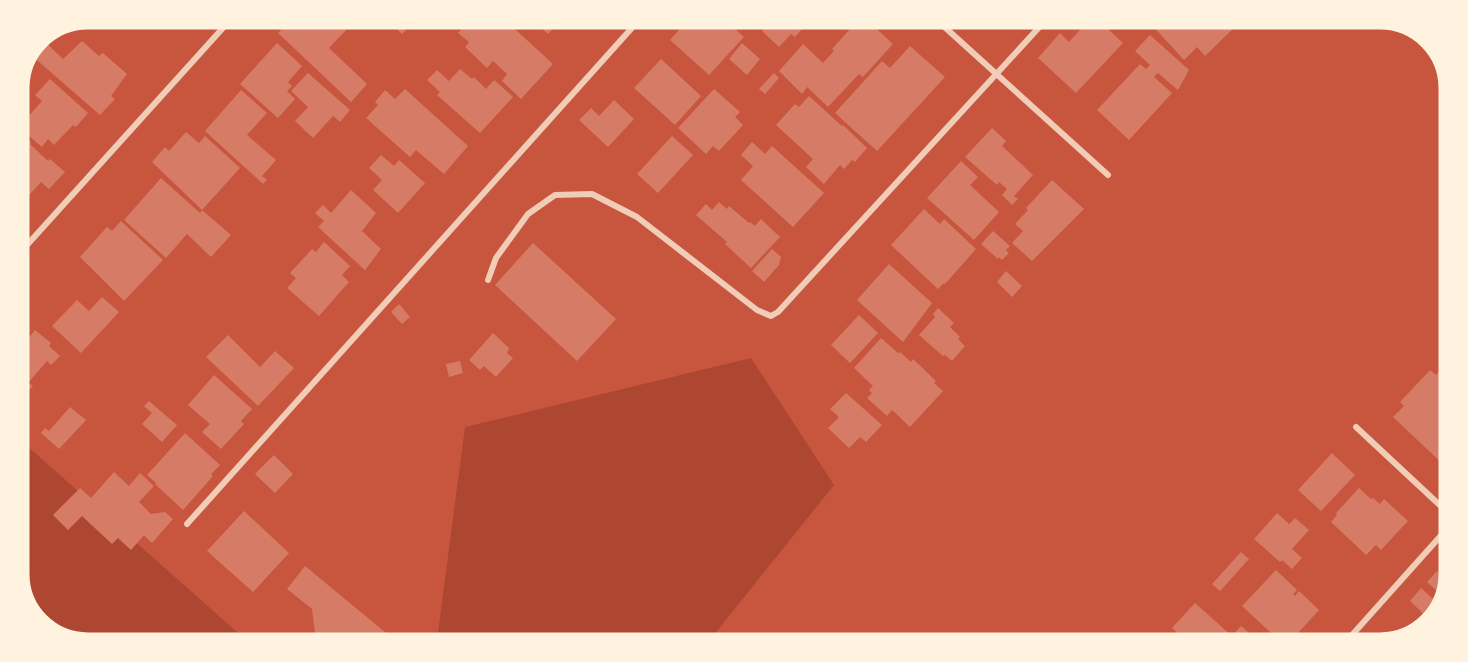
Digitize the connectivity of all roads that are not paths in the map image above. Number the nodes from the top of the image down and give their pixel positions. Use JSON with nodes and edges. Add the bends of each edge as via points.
{"nodes":[{"id":1,"x":223,"y":28,"type":"edge"},
{"id":2,"x":632,"y":28,"type":"edge"},
{"id":3,"x":946,"y":28,"type":"edge"},
{"id":4,"x":1038,"y":28,"type":"edge"},
{"id":5,"x":996,"y":74,"type":"junction"},
{"id":6,"x":1108,"y":175,"type":"dead end"},
{"id":7,"x":29,"y":243,"type":"edge"},
{"id":8,"x":488,"y":280,"type":"dead end"},
{"id":9,"x":1356,"y":427,"type":"dead end"},
{"id":10,"x":1440,"y":505,"type":"edge"},
{"id":11,"x":187,"y":524,"type":"dead end"},
{"id":12,"x":1440,"y":537,"type":"edge"},
{"id":13,"x":1353,"y":634,"type":"edge"}],
"edges":[{"from":1,"to":7,"type":"street"},
{"from":2,"to":11,"type":"street"},
{"from":3,"to":5,"type":"street"},
{"from":4,"to":5,"type":"street"},
{"from":5,"to":6,"type":"street"},
{"from":5,"to":8,"type":"street","via":[[771,316],[757,310],[637,218],[592,194],[555,195],[528,214],[496,258]]},
{"from":9,"to":10,"type":"street"},
{"from":12,"to":13,"type":"street"}]}
